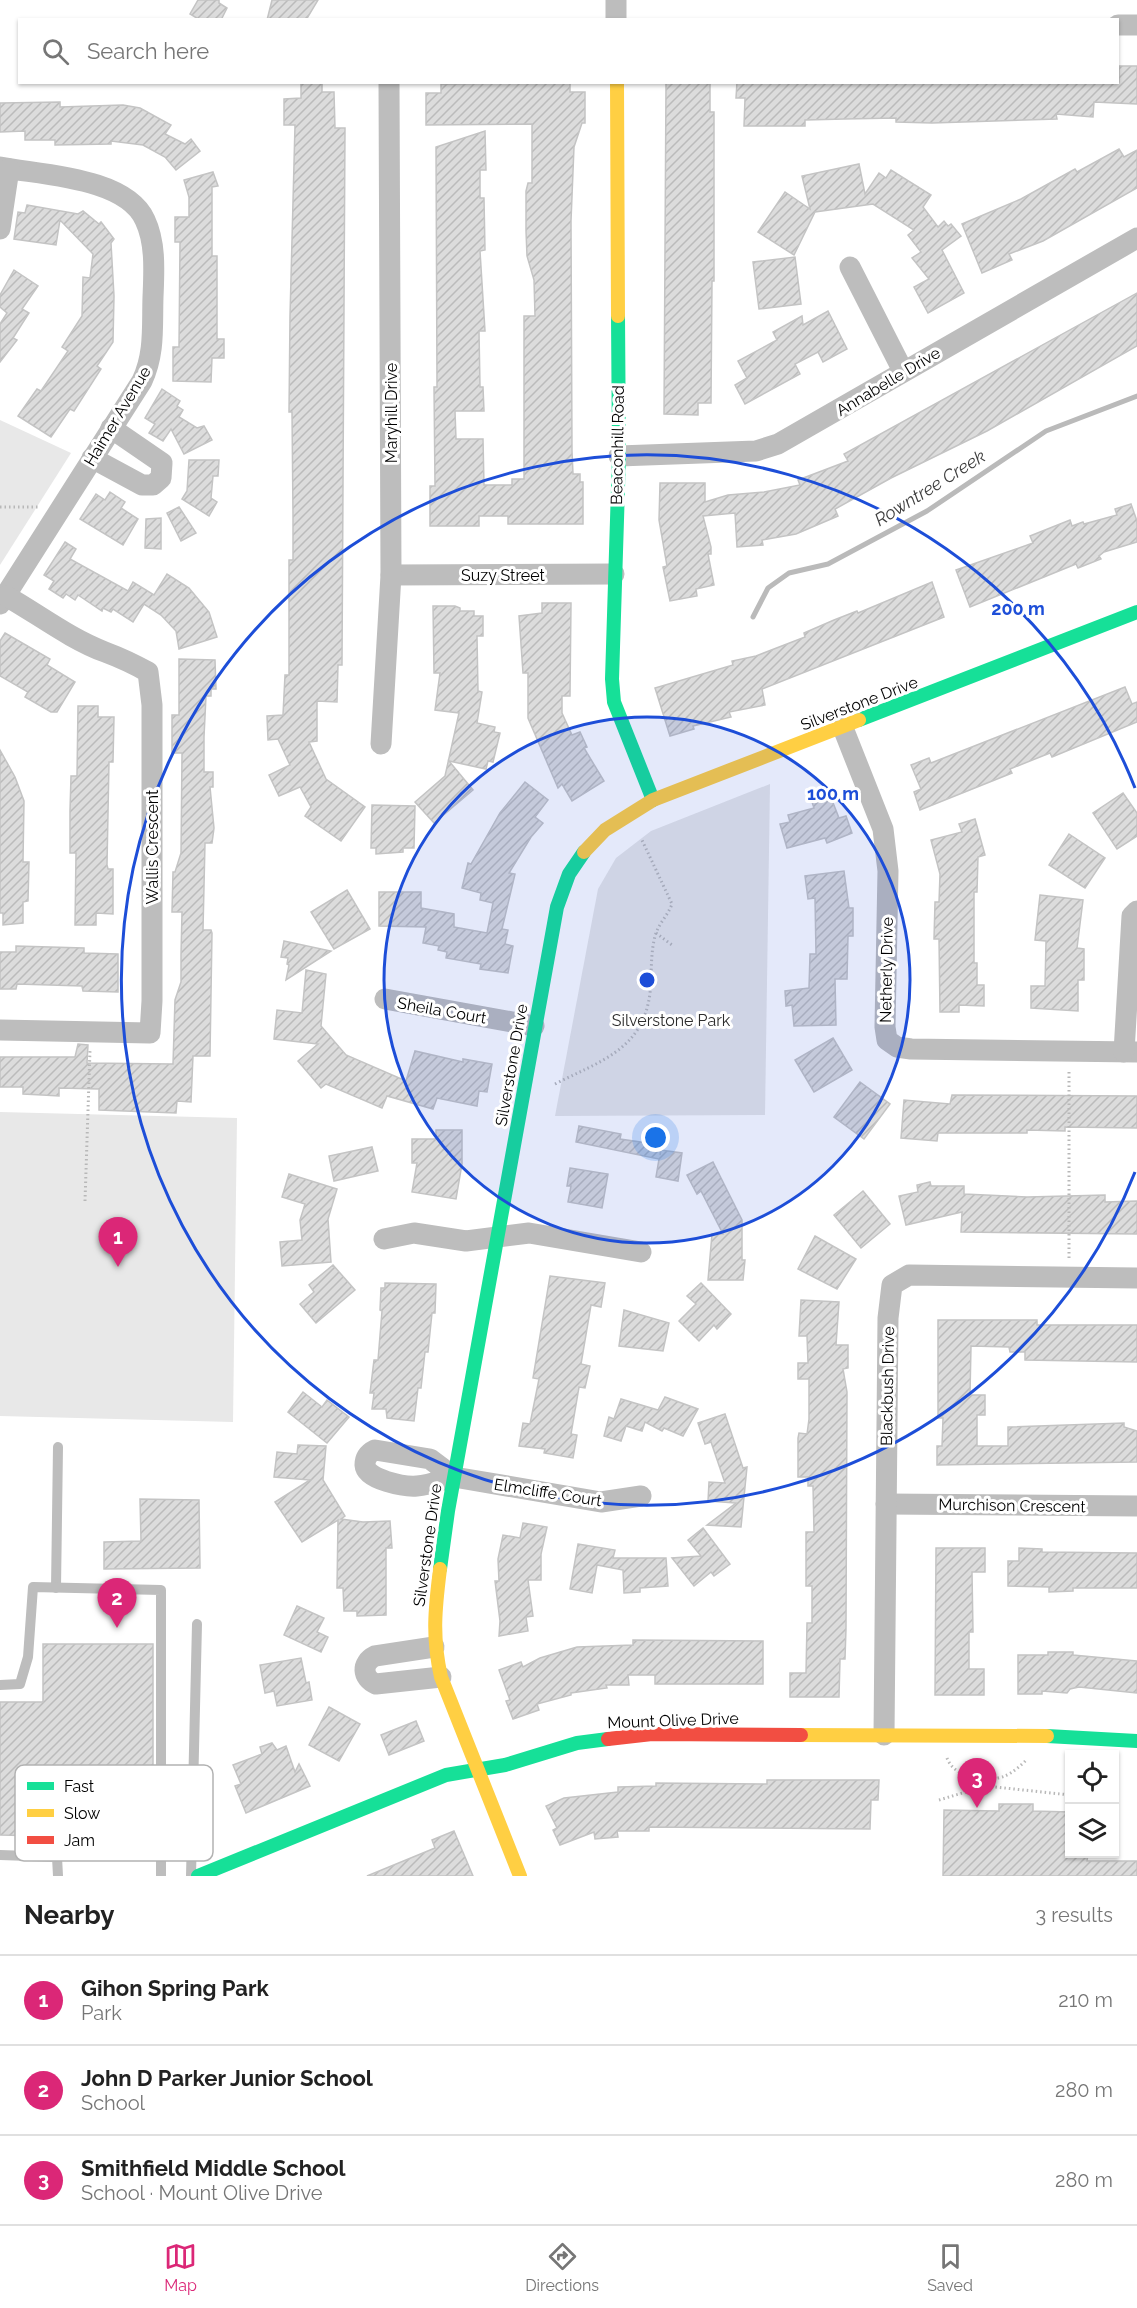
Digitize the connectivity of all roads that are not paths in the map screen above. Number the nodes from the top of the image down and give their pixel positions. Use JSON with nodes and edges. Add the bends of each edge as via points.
{"nodes":[{"id":1,"x":616,"y":0,"type":"edge"},
{"id":2,"x":616,"y":18,"type":"edge"},
{"id":3,"x":1119,"y":25,"type":"edge"},
{"id":4,"x":1137,"y":25,"type":"edge"},
{"id":5,"x":389,"y":84,"type":"edge"},
{"id":6,"x":617,"y":84,"type":"edge"},
{"id":7,"x":5,"y":168,"type":"edge"},
{"id":8,"x":0,"y":229,"type":"edge"},
{"id":9,"x":1137,"y":238,"type":"edge"},
{"id":10,"x":850,"y":267,"type":"dead end"},
{"id":11,"x":903,"y":371,"type":"junction"},
{"id":12,"x":111,"y":428,"type":"junction"},
{"id":13,"x":618,"y":456,"type":"junction"},
{"id":14,"x":92,"y":458,"type":"junction"},
{"id":15,"x":614,"y":574,"type":"junction"},
{"id":16,"x":392,"y":575,"type":"junction"},
{"id":17,"x":3,"y":600,"type":"edge"},
{"id":18,"x":1137,"y":612,"type":"edge"},
{"id":19,"x":843,"y":728,"type":"junction"},
{"id":20,"x":381,"y":744,"type":"dead end"},
{"id":21,"x":653,"y":800,"type":"junction"},
{"id":22,"x":1137,"y":911,"type":"edge"},
{"id":23,"x":385,"y":999,"type":"dead end"},
{"id":24,"x":534,"y":1026,"type":"junction"},
{"id":25,"x":0,"y":1030,"type":"edge"},
{"id":26,"x":1131,"y":1052,"type":"edge"},
{"id":27,"x":498,"y":1237,"type":"junction"},
{"id":28,"x":384,"y":1239,"type":"dead end"},
{"id":29,"x":641,"y":1252,"type":"dead end"},
{"id":30,"x":1137,"y":1278,"type":"edge"},
{"id":31,"x":58,"y":1447,"type":"dead end"},
{"id":32,"x":454,"y":1477,"type":"junction"},
{"id":33,"x":641,"y":1497,"type":"dead end"},
{"id":34,"x":886,"y":1504,"type":"junction"},
{"id":35,"x":1137,"y":1506,"type":"edge"},
{"id":36,"x":56,"y":1588,"type":"junction"},
{"id":37,"x":197,"y":1624,"type":"dead end"},
{"id":38,"x":434,"y":1647,"type":"junction"},
{"id":39,"x":441,"y":1677,"type":"junction"},
{"id":40,"x":0,"y":1685,"type":"edge"},
{"id":41,"x":884,"y":1735,"type":"junction"},
{"id":42,"x":1137,"y":1742,"type":"edge"},
{"id":43,"x":161,"y":1765,"type":"edge"},
{"id":44,"x":194,"y":1765,"type":"edge"},
{"id":45,"x":477,"y":1770,"type":"junction"},
{"id":46,"x":0,"y":1855,"type":"edge"},
{"id":47,"x":15,"y":1856,"type":"edge"},
{"id":48,"x":57,"y":1861,"type":"edge"},
{"id":49,"x":191,"y":1861,"type":"edge"},
{"id":50,"x":58,"y":1876,"type":"edge"},
{"id":51,"x":191,"y":1876,"type":"edge"},
{"id":52,"x":198,"y":1876,"type":"edge"},
{"id":53,"x":520,"y":1876,"type":"edge"}],
"edges":[{"from":1,"to":2,"type":"street"},
{"from":3,"to":4,"type":"street"},
{"from":5,"to":16,"type":"street","name":"Maryhill Drive"},
{"from":6,"to":13,"type":"street","name":"Beaconhill Road"},
{"from":7,"to":8,"type":"street"},
{"from":7,"to":12,"type":"street","name":"Haimer Avenue","via":[[72,179],[113,191],[131,202],[145,219],[154,258],[151,362]]},
{"from":9,"to":11,"type":"street","name":"Annabelle Drive"},
{"from":10,"to":11,"type":"street"},
{"from":11,"to":13,"type":"street","name":"Annabelle Drive","via":[[798,435],[767,448]]},
{"from":12,"to":14,"type":"street","name":"Haimer Avenue"},
{"from":12,"to":14,"type":"street","via":[[162,463],[161,478],[153,485],[142,485]]},
{"from":13,"to":15,"type":"street","name":"Beaconhill Road"},
{"from":14,"to":17,"type":"street","name":"Haimer Avenue"},
{"from":15,"to":16,"type":"street","name":"Suzy Street"},
{"from":15,"to":21,"type":"street","name":"Beaconhill Road","via":[[614,702]]},
{"from":16,"to":20,"type":"street","name":"Maryhill Drive"},
{"from":17,"to":25,"type":"street","name":"Wallis Crescent","via":[[147,672],[152,705],[150,1033]]},
{"from":18,"to":19,"type":"street","name":"Silverstone Drive"},
{"from":19,"to":21,"type":"street","name":"Silverstone Drive"},
{"from":19,"to":26,"type":"street","name":"Netherly Drive","via":[[883,829],[888,871],[887,1040],[897,1047],[911,1049]]},
{"from":21,"to":24,"type":"street","name":"Silverstone Drive","via":[[604,831],[569,874],[557,907]]},
{"from":22,"to":26,"type":"street","via":[[1132,916]]},
{"from":23,"to":24,"type":"street","name":"Sheila Court"},
{"from":24,"to":27,"type":"street","name":"Silverstone Drive"},
{"from":27,"to":28,"type":"street","via":[[466,1241],[414,1233]]},
{"from":27,"to":29,"type":"street","via":[[536,1234]]},
{"from":27,"to":32,"type":"street","name":"Silverstone Drive"},
{"from":30,"to":34,"type":"street","name":"Blackbush Drive","via":[[909,1275],[892,1285],[888,1318]]},
{"from":31,"to":36,"type":"lane"},
{"from":32,"to":33,"type":"street","name":"Elmcliffe Court","via":[[601,1502]]},
{"from":32,"to":38,"type":"street","name":"Silverstone Drive","via":[[434,1600]]},
{"from":34,"to":35,"type":"street","name":"Murchison Crescent"},
{"from":34,"to":41,"type":"street","name":"Blackbush Drive"},
{"from":36,"to":40,"type":"lane","via":[[33,1587],[28,1657],[20,1683]]},
{"from":36,"to":43,"type":"lane","via":[[161,1590]]},
{"from":37,"to":44,"type":"lane"},
{"from":38,"to":39,"type":"street","name":"Silverstone Drive"},
{"from":38,"to":39,"type":"street","via":[[375,1656],[367,1661],[364,1670],[376,1684]]},
{"from":39,"to":45,"type":"street","name":"Silverstone Drive"},
{"from":41,"to":42,"type":"street","name":"Mount Olive Drive","via":[[1065,1736]]},
{"from":41,"to":45,"type":"street","name":"Mount Olive Drive","via":[[610,1737]]},
{"from":45,"to":52,"type":"street","name":"Mount Olive Drive","via":[[446,1775]]},
{"from":45,"to":53,"type":"street","name":"Silverstone Drive"},
{"from":46,"to":47,"type":"lane"},
{"from":48,"to":50,"type":"lane"},
{"from":49,"to":51,"type":"lane"}]}
